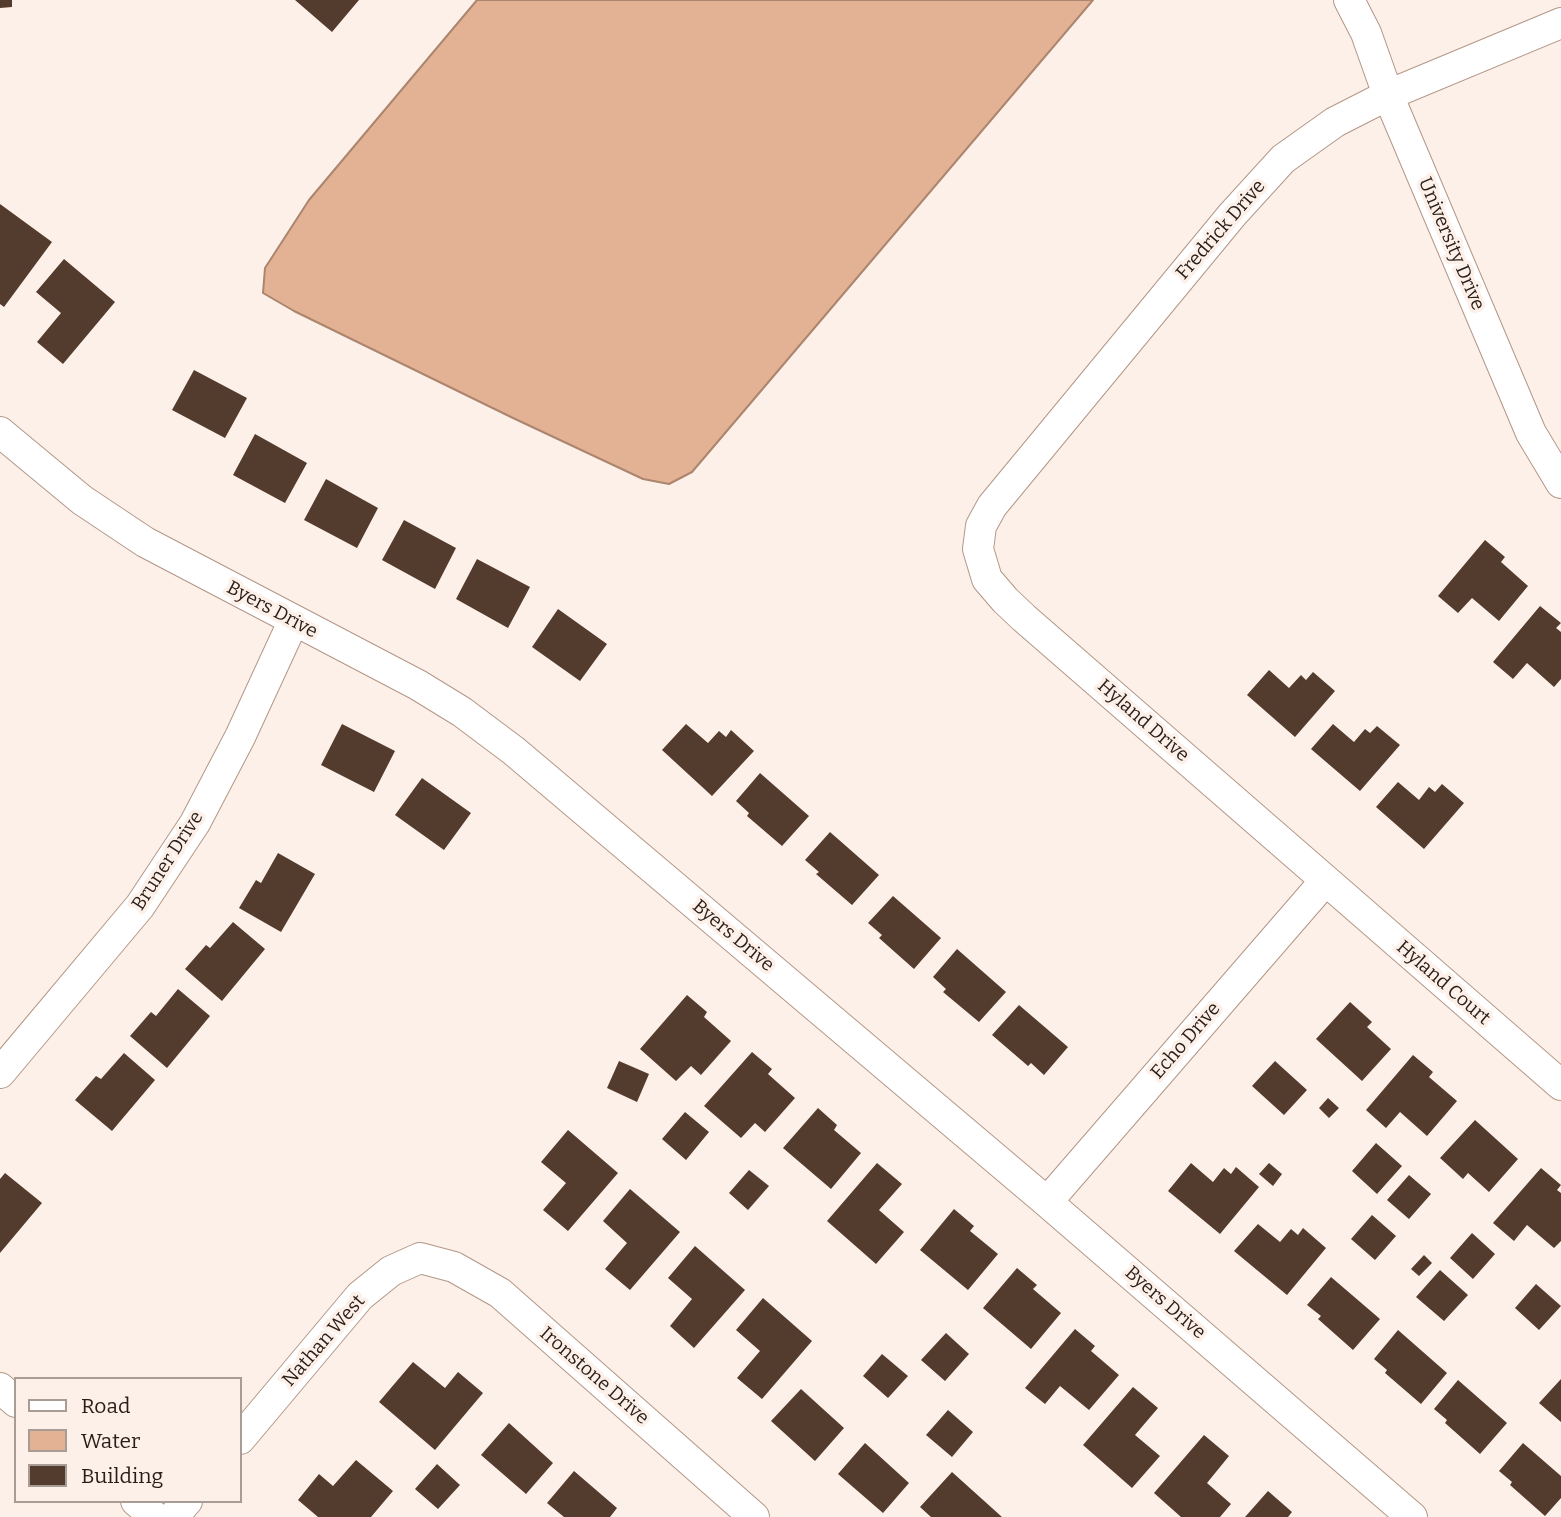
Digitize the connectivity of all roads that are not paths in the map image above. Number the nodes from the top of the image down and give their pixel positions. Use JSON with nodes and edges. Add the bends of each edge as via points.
{"nodes":[{"id":1,"x":1349,"y":0,"type":"edge"},
{"id":2,"x":1561,"y":23,"type":"edge"},
{"id":3,"x":1388,"y":95,"type":"junction"},
{"id":4,"x":0,"y":432,"type":"edge"},
{"id":5,"x":1561,"y":484,"type":"edge"},
{"id":6,"x":978,"y":549,"type":"joint"},
{"id":7,"x":293,"y":622,"type":"junction"},
{"id":8,"x":1325,"y":881,"type":"junction"},
{"id":9,"x":2,"y":1066,"type":"edge"},
{"id":10,"x":1561,"y":1085,"type":"edge"},
{"id":11,"x":1047,"y":1202,"type":"junction"},
{"id":12,"x":420,"y":1258,"type":"joint"},
{"id":13,"x":0,"y":1388,"type":"edge"},
{"id":14,"x":14,"y":1400,"type":"edge"},
{"id":15,"x":242,"y":1436,"type":"edge"},
{"id":16,"x":138,"y":1503,"type":"edge"},
{"id":17,"x":185,"y":1503,"type":"edge"},
{"id":18,"x":745,"y":1514,"type":"edge"},
{"id":19,"x":155,"y":1517,"type":"edge"},
{"id":20,"x":173,"y":1517,"type":"edge"},
{"id":21,"x":1412,"y":1517,"type":"edge"}],
"edges":[{"from":1,"to":3,"type":"street","name":"University Drive"},
{"from":2,"to":3,"type":"street","name":"Fredrick Drive"},
{"from":3,"to":5,"type":"street","name":"University Drive","via":[[1531,433]]},
{"from":3,"to":6,"type":"street","name":"Fredrick Drive","via":[[1335,122],[1283,159],[1232,215],[992,506],[981,526]]},
{"from":4,"to":7,"type":"street","name":"Byers Drive","via":[[82,500],[145,542]]},
{"from":6,"to":8,"type":"street","name":"Hyland Drive","via":[[987,579],[1005,600]]},
{"from":7,"to":9,"type":"street","name":"Bruner Drive","via":[[195,823],[140,906]]},
{"from":7,"to":11,"type":"street","name":"Byers Drive","via":[[418,685],[514,751]]},
{"from":8,"to":10,"type":"street","name":"Hyland Court"},
{"from":8,"to":11,"type":"street","name":"Echo Drive"},
{"from":11,"to":21,"type":"street","name":"Byers Drive"},
{"from":12,"to":15,"type":"street","name":"Nathan West","via":[[391,1271],[360,1296]]},
{"from":12,"to":18,"type":"street","name":"Ironstone Drive","via":[[454,1267],[500,1293]]},
{"from":13,"to":14,"type":"street"},
{"from":16,"to":19,"type":"street"},
{"from":17,"to":20,"type":"street"}]}
